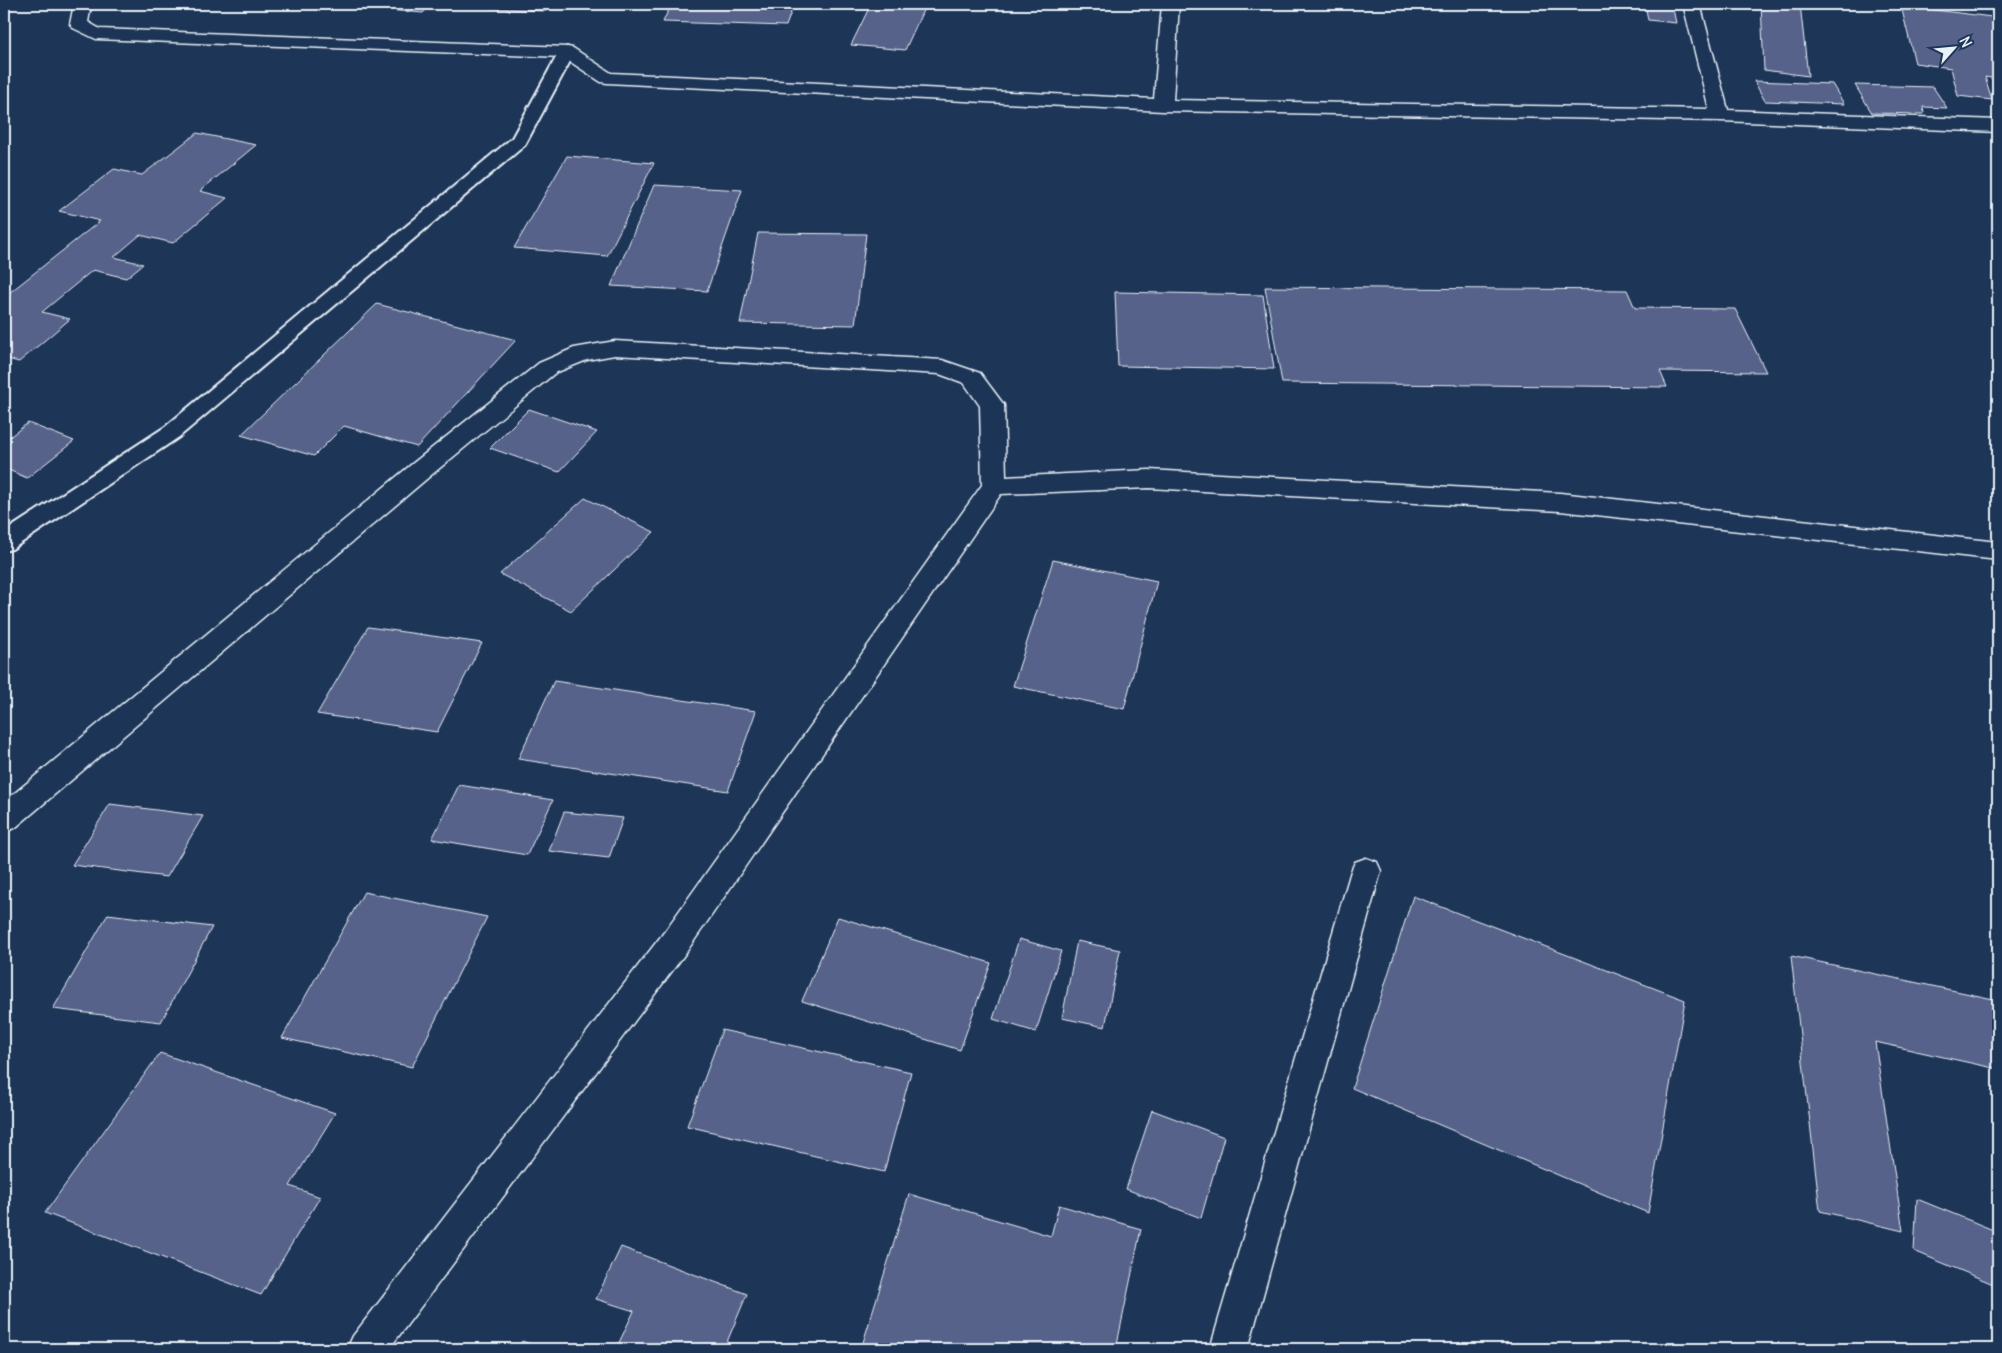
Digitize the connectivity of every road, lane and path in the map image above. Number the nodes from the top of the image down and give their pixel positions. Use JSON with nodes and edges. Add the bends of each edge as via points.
{"nodes":[{"id":1,"x":88,"y":4,"type":"edge"},
{"id":2,"x":1171,"y":4,"type":"edge"},
{"id":3,"x":1692,"y":4,"type":"edge"},
{"id":4,"x":567,"y":52,"type":"junction"},
{"id":5,"x":1163,"y":105,"type":"junction"},
{"id":6,"x":1720,"y":116,"type":"junction"},
{"id":7,"x":1998,"y":126,"type":"edge"},
{"id":8,"x":994,"y":486,"type":"junction"},
{"id":9,"x":4,"y":543,"type":"edge"},
{"id":10,"x":1998,"y":551,"type":"edge"},
{"id":11,"x":4,"y":819,"type":"edge"},
{"id":12,"x":1366,"y":871,"type":"dead end"},
{"id":13,"x":366,"y":1349,"type":"edge"},
{"id":14,"x":1228,"y":1349,"type":"edge"}],
"edges":[{"from":1,"to":4,"type":"street","via":[[82,9],[79,24],[96,34]]},
{"from":2,"to":5,"type":"street"},
{"from":3,"to":6,"type":"street"},
{"from":4,"to":5,"type":"street","via":[[606,78]]},
{"from":4,"to":9,"type":"lane","via":[[519,141],[172,432]]},
{"from":5,"to":6,"type":"street"},
{"from":6,"to":7,"type":"street"},
{"from":8,"to":10,"type":"street","via":[[1149,479],[1560,502]]},
{"from":8,"to":11,"type":"street","via":[[992,405],[972,378],[942,367],[615,348],[582,353],[547,368]]},
{"from":8,"to":13,"type":"street","via":[[676,941]]},
{"from":12,"to":14,"type":"street"}]}
